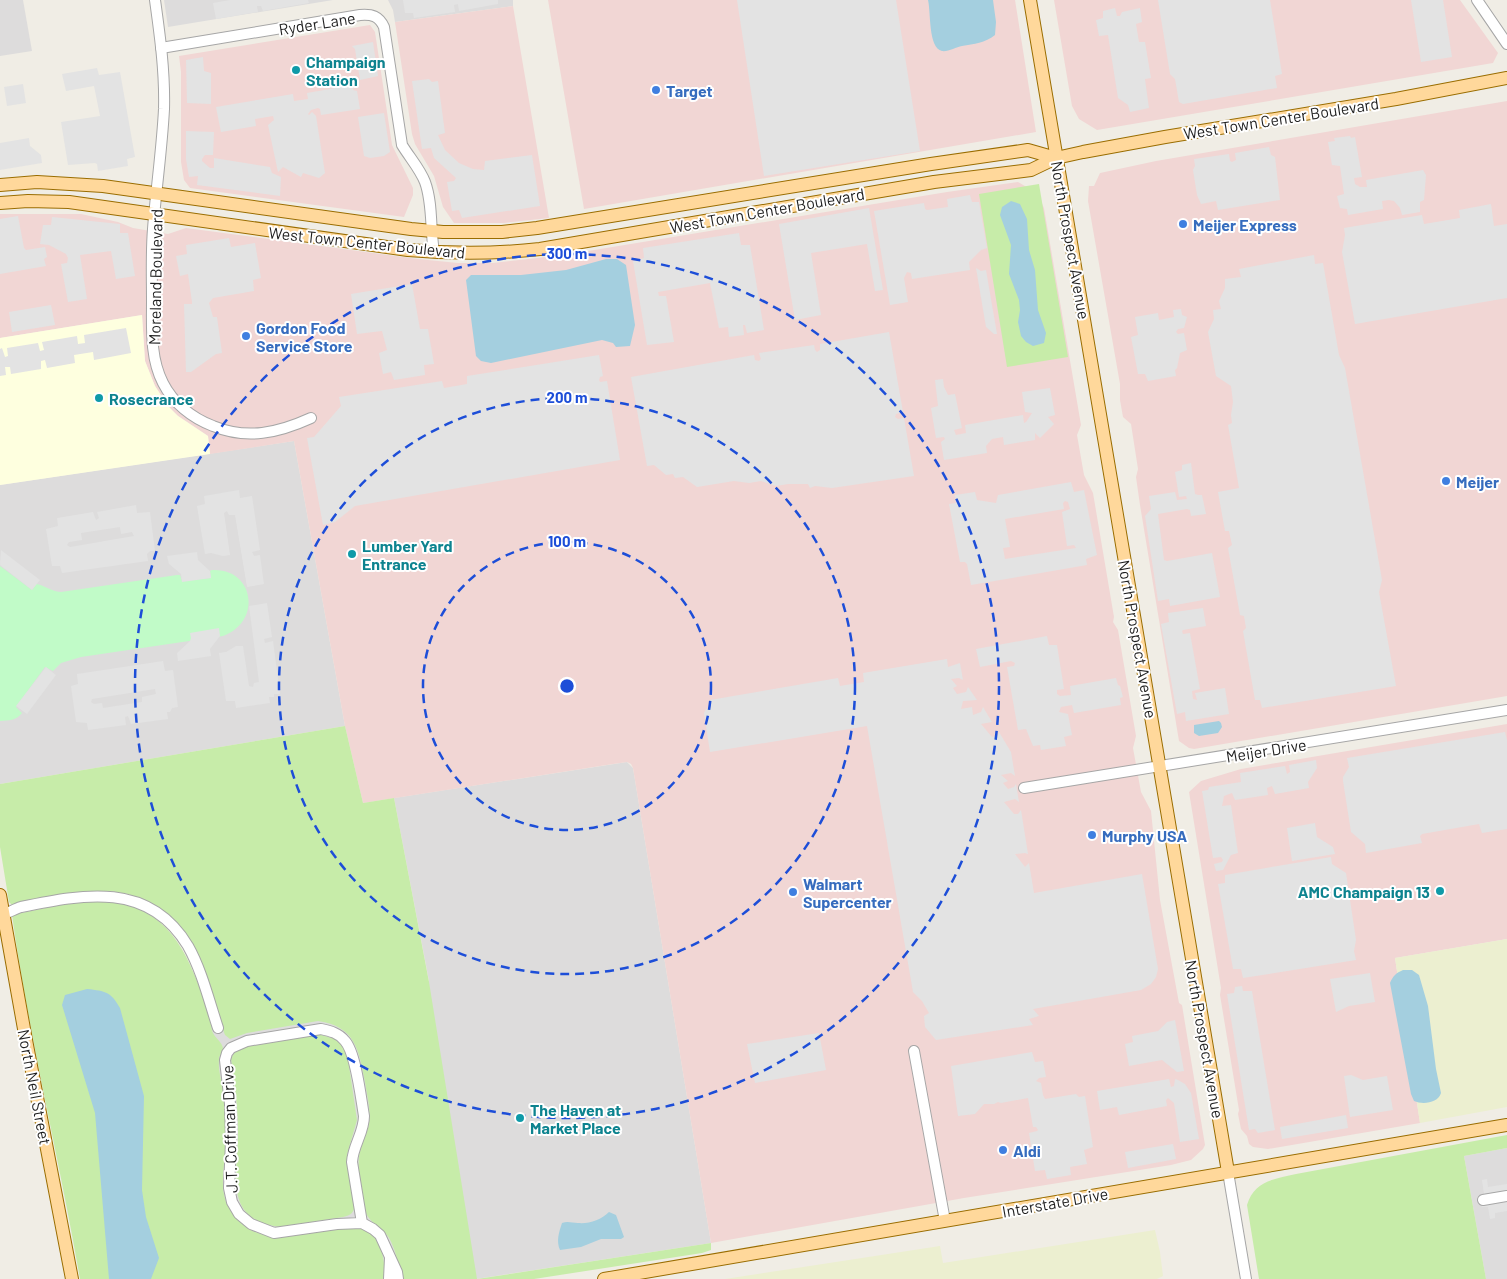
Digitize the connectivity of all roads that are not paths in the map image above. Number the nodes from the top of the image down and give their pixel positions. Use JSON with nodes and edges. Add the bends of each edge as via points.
{"nodes":[{"id":1,"x":154,"y":0,"type":"edge"},
{"id":2,"x":1030,"y":0,"type":"edge"},
{"id":3,"x":1477,"y":0,"type":"edge"},
{"id":4,"x":1507,"y":44,"type":"edge"},
{"id":5,"x":161,"y":48,"type":"junction"},
{"id":6,"x":1507,"y":78,"type":"edge"},
{"id":7,"x":1056,"y":158,"type":"junction"},
{"id":8,"x":0,"y":185,"type":"edge"},
{"id":9,"x":157,"y":193,"type":"junction"},
{"id":10,"x":0,"y":203,"type":"edge"},
{"id":11,"x":154,"y":215,"type":"junction"},
{"id":12,"x":431,"y":230,"type":"junction"},
{"id":13,"x":434,"y":252,"type":"junction"},
{"id":14,"x":311,"y":418,"type":"dead end"},
{"id":15,"x":1507,"y":710,"type":"edge"},
{"id":16,"x":1160,"y":767,"type":"junction"},
{"id":17,"x":1024,"y":788,"type":"dead end"},
{"id":18,"x":0,"y":895,"type":"edge"},
{"id":19,"x":2,"y":915,"type":"edge"},
{"id":20,"x":218,"y":1028,"type":"dead end"},
{"id":21,"x":914,"y":1050,"type":"dead end"},
{"id":22,"x":1507,"y":1125,"type":"edge"},
{"id":23,"x":1228,"y":1172,"type":"junction"},
{"id":24,"x":1507,"y":1196,"type":"edge"},
{"id":25,"x":1483,"y":1200,"type":"dead end"},
{"id":26,"x":946,"y":1221,"type":"junction"},
{"id":27,"x":362,"y":1223,"type":"junction"},
{"id":28,"x":390,"y":1257,"type":"junction"},
{"id":29,"x":72,"y":1279,"type":"edge"},
{"id":30,"x":389,"y":1279,"type":"edge"},
{"id":31,"x":398,"y":1279,"type":"edge"},
{"id":32,"x":604,"y":1279,"type":"edge"},
{"id":33,"x":1246,"y":1279,"type":"edge"}],
"edges":[{"from":1,"to":5,"type":"street","name":"Moreland Boulevard"},
{"from":2,"to":7,"type":"main road","name":"North Prospect Avenue"},
{"from":3,"to":4,"type":"street"},
{"from":5,"to":9,"type":"street","name":"Moreland Boulevard","via":[[164,108]]},
{"from":5,"to":12,"type":"street","name":"Ryder Lane","via":[[360,15],[375,16],[384,27],[402,145],[425,182],[431,205]]},
{"from":6,"to":7,"type":"main road","name":"West Town Center Boulevard"},
{"from":7,"to":12,"type":"main road","name":"West Town Center Boulevard","via":[[1028,150],[537,228],[479,233]]},
{"from":7,"to":13,"type":"main road","name":"West Town Center Boulevard","via":[[1031,170],[925,183],[540,249],[478,254]]},
{"from":7,"to":16,"type":"main road","name":"North Prospect Avenue"},
{"from":8,"to":9,"type":"main road","name":"West Town Center Boulevard","via":[[70,183]]},
{"from":9,"to":11,"type":"street","name":"Moreland Boulevard"},
{"from":9,"to":12,"type":"main road","name":"West Town Center Boulevard"},
{"from":10,"to":11,"type":"main road","name":"West Town Center Boulevard","via":[[69,202]]},
{"from":11,"to":13,"type":"main road","name":"West Town Center Boulevard"},
{"from":11,"to":14,"type":"street","name":"Moreland Boulevard","via":[[154,352],[157,368],[169,392],[188,414],[232,432],[260,434]]},
{"from":12,"to":13,"type":"street","name":"Ryder Lane"},
{"from":15,"to":16,"type":"street","name":"Meijer Drive"},
{"from":16,"to":17,"type":"street","name":"Meijer Drive"},
{"from":16,"to":23,"type":"main road","name":"North Prospect Avenue"},
{"from":18,"to":19,"type":"main road","name":"North Neil Street"},
{"from":19,"to":20,"type":"street","via":[[20,907],[96,895],[117,897],[152,908],[178,932],[188,947]]},
{"from":19,"to":29,"type":"main road","name":"North Neil Street"},
{"from":21,"to":26,"type":"street"},
{"from":22,"to":23,"type":"main road","name":"Interstate Drive"},
{"from":23,"to":26,"type":"main road","name":"Interstate Drive"},
{"from":23,"to":33,"type":"street","name":"North Prospect Avenue"},
{"from":24,"to":25,"type":"street"},
{"from":26,"to":32,"type":"main road","name":"Interstate Drive"},
{"from":27,"to":27,"type":"street","name":"J.T. Coffman Drive","via":[[274,1233],[251,1224],[239,1214],[229,1188],[230,1113],[225,1060],[231,1048],[247,1040],[321,1029],[346,1041],[364,1116],[352,1162]]},
{"from":27,"to":28,"type":"street","via":[[380,1235]]},
{"from":28,"to":30,"type":"street"},
{"from":28,"to":31,"type":"street"}]}
